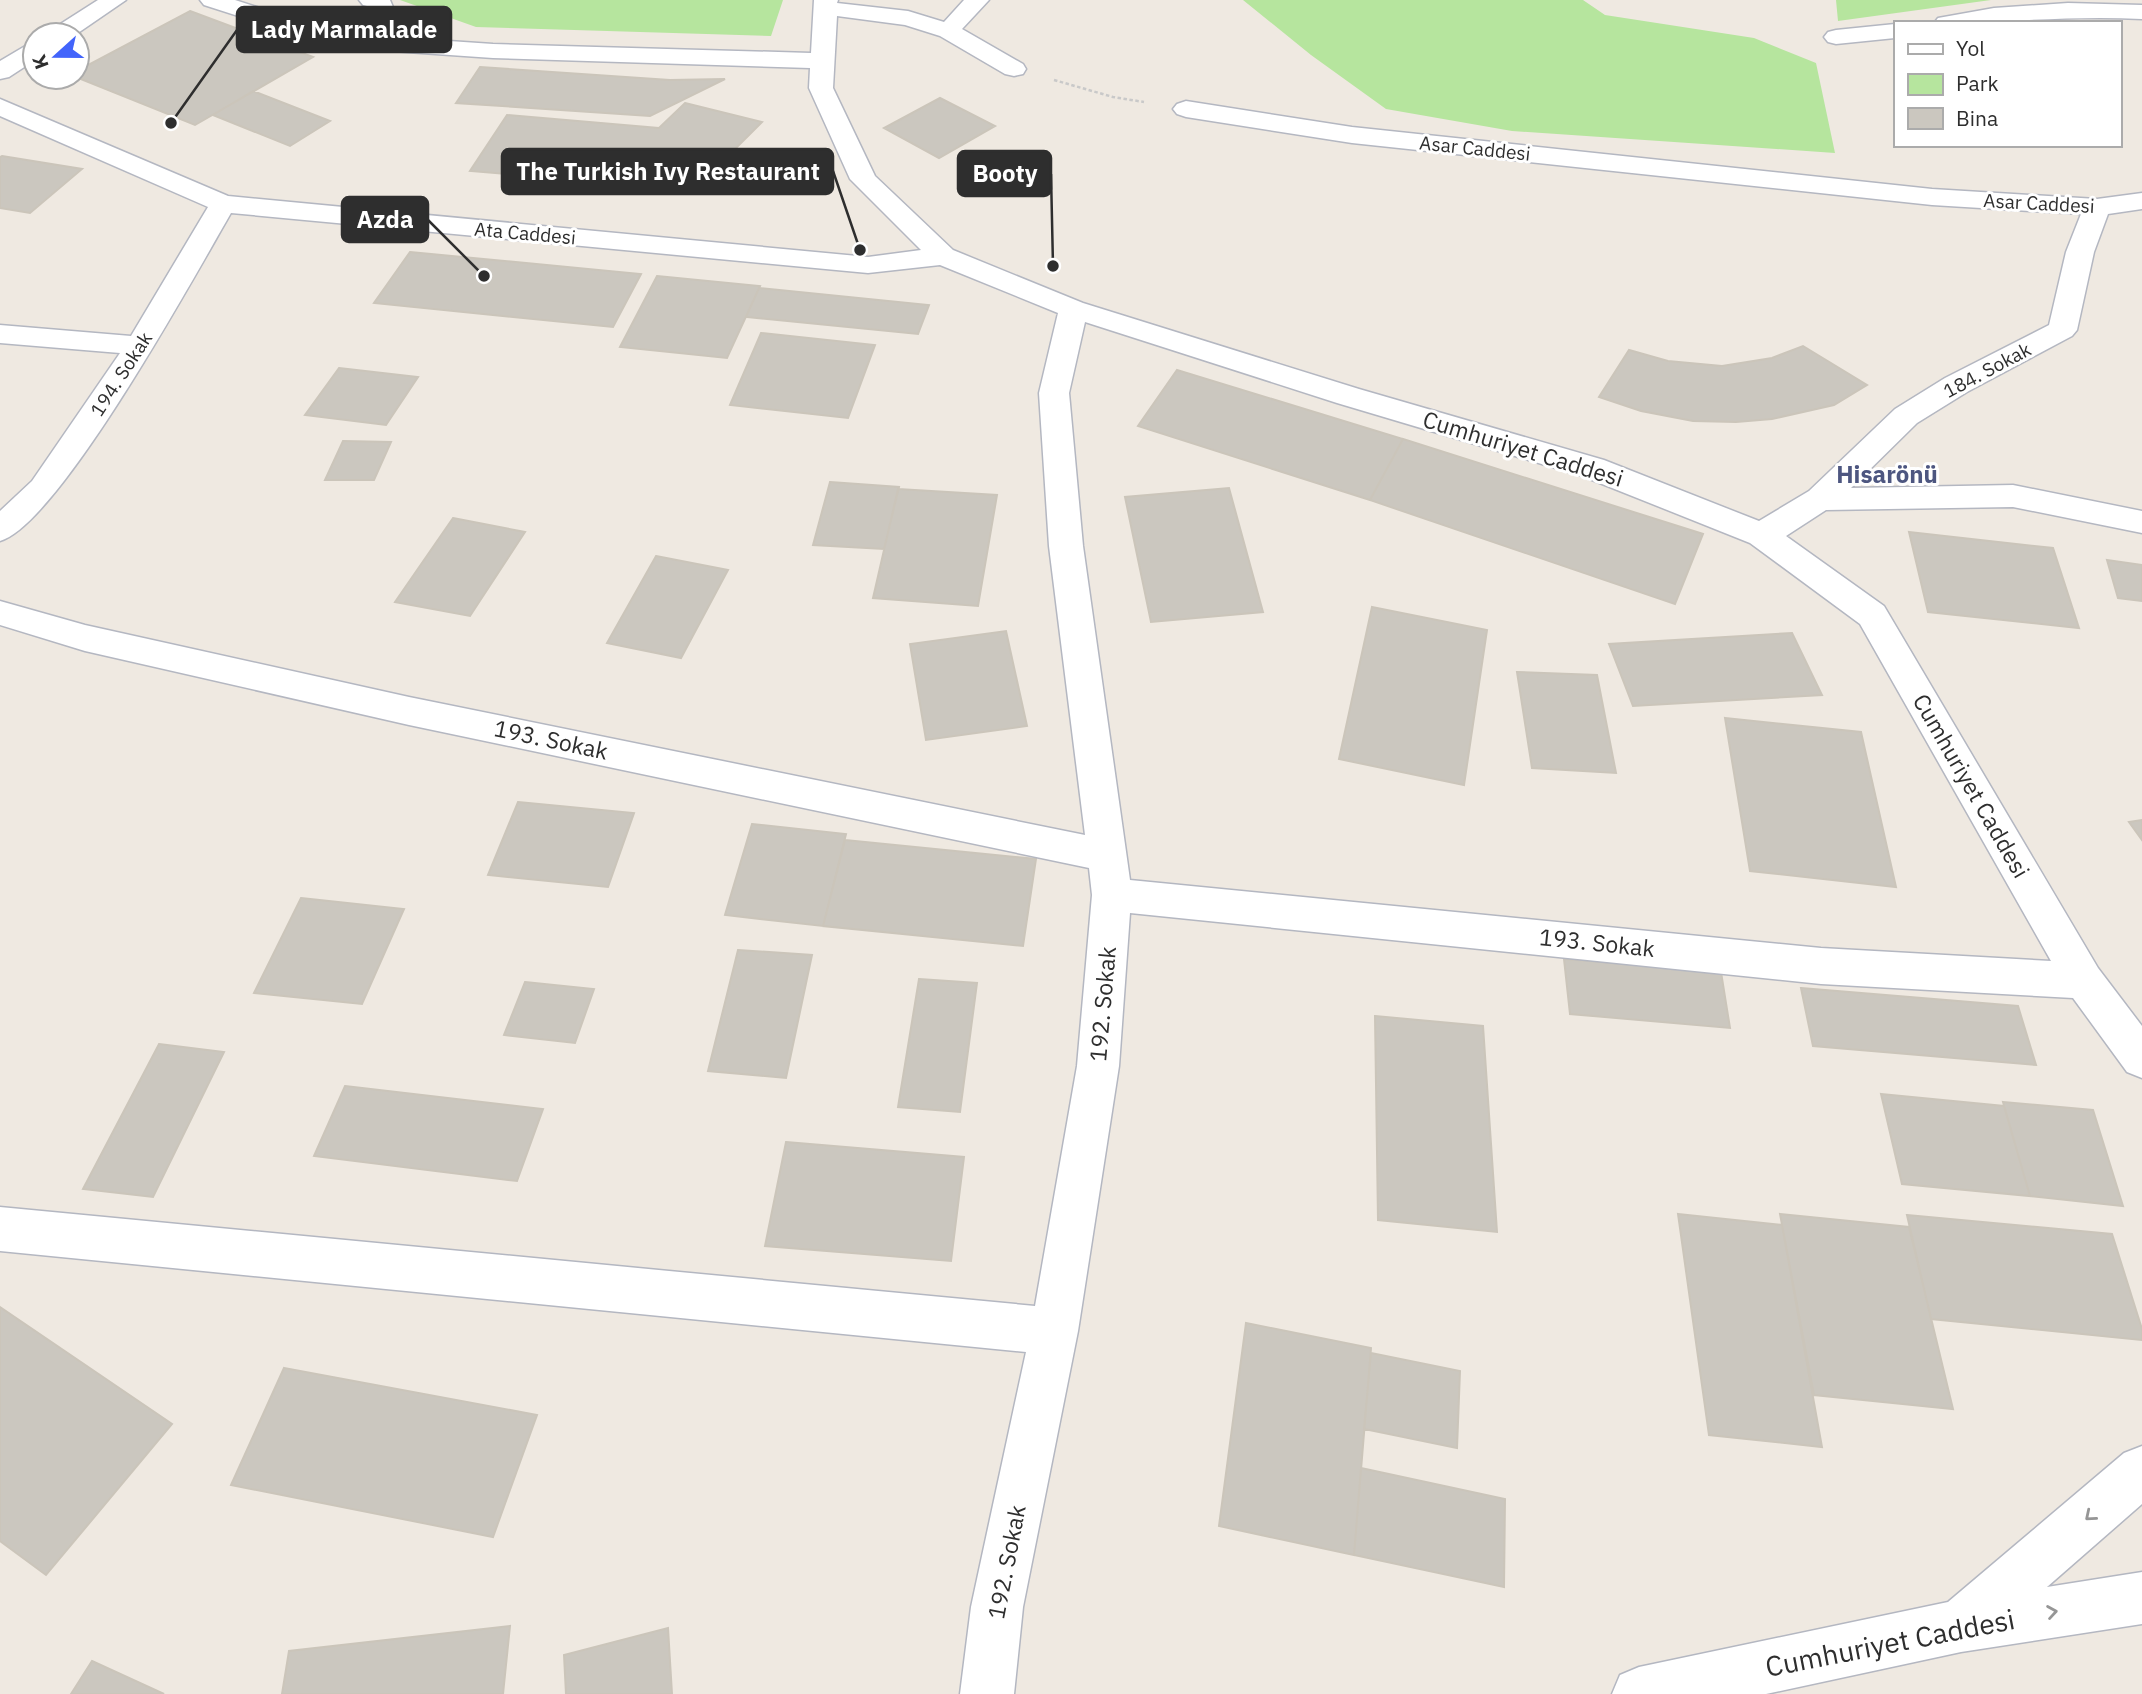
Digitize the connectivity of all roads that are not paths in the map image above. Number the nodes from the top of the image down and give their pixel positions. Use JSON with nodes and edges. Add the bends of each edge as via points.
{"nodes":[{"id":1,"x":114,"y":0,"type":"edge"},
{"id":2,"x":212,"y":0,"type":"edge"},
{"id":3,"x":372,"y":0,"type":"edge"},
{"id":4,"x":977,"y":0,"type":"edge"},
{"id":5,"x":825,"y":4,"type":"edge"},
{"id":6,"x":2142,"y":12,"type":"edge"},
{"id":7,"x":81,"y":21,"type":"edge"},
{"id":8,"x":1955,"y":21,"type":"edge"},
{"id":9,"x":1894,"y":30,"type":"edge"},
{"id":10,"x":948,"y":31,"type":"junction"},
{"id":11,"x":1836,"y":37,"type":"dead end"},
{"id":12,"x":369,"y":42,"type":"junction"},
{"id":13,"x":21,"y":59,"type":"edge"},
{"id":14,"x":822,"y":61,"type":"junction"},
{"id":15,"x":1014,"y":69,"type":"road end"},
{"id":16,"x":0,"y":72,"type":"edge"},
{"id":17,"x":0,"y":107,"type":"edge"},
{"id":18,"x":1186,"y":109,"type":"road end"},
{"id":19,"x":2142,"y":201,"type":"edge"},
{"id":20,"x":223,"y":204,"type":"junction"},
{"id":21,"x":2097,"y":207,"type":"junction"},
{"id":22,"x":943,"y":256,"type":"junction"},
{"id":23,"x":1073,"y":309,"type":"junction"},
{"id":24,"x":0,"y":334,"type":"edge"},
{"id":25,"x":140,"y":346,"type":"junction"},
{"id":26,"x":1819,"y":499,"type":"junction"},
{"id":27,"x":2142,"y":522,"type":"edge"},
{"id":28,"x":0,"y":530,"type":"edge"},
{"id":29,"x":1762,"y":535,"type":"junction"},
{"id":30,"x":0,"y":613,"type":"edge"},
{"id":31,"x":1105,"y":855,"type":"junction"},
{"id":32,"x":1112,"y":895,"type":"junction"},
{"id":33,"x":2084,"y":981,"type":"junction"},
{"id":34,"x":2142,"y":1059,"type":"edge"},
{"id":35,"x":0,"y":1229,"type":"edge"},
{"id":36,"x":1054,"y":1331,"type":"junction"},
{"id":37,"x":2142,"y":1471,"type":"edge"},
{"id":38,"x":2142,"y":1598,"type":"edge"},
{"id":39,"x":1961,"y":1626,"type":"junction"},
{"id":40,"x":987,"y":1694,"type":"edge"},
{"id":41,"x":1639,"y":1694,"type":"edge"}],
"edges":[{"from":1,"to":7,"type":"street"},
{"from":2,"to":12,"type":"street","via":[[335,40]]},
{"from":3,"to":12,"type":"street","via":[[381,3],[389,26]]},
{"from":4,"to":10,"type":"street"},
{"from":5,"to":10,"type":"street","via":[[908,18]]},
{"from":5,"to":14,"type":"street","name":"Cumhuriyet Caddesi"},
{"from":6,"to":8,"type":"street","via":[[2104,9]]},
{"from":9,"to":11,"type":"street"},
{"from":10,"to":15,"type":"street"},
{"from":12,"to":14,"type":"street","via":[[493,51]]},
{"from":13,"to":16,"type":"street"},
{"from":14,"to":22,"type":"street","name":"Cumhuriyet Caddesi","via":[[821,88],[863,180]]},
{"from":17,"to":20,"type":"street","name":"Ata Caddesi"},
{"from":18,"to":21,"type":"street","name":"Asar Caddesi","via":[[1353,135],[1593,161],[1932,197]]},
{"from":19,"to":21,"type":"street","name":"Asar Caddesi"},
{"from":20,"to":22,"type":"street","name":"Ata Caddesi","via":[[867,265]]},
{"from":20,"to":25,"type":"street","name":"194. Sokak"},
{"from":21,"to":26,"type":"street","name":"184. Sokak","via":[[2080,252],[2062,330],[1906,416]]},
{"from":22,"to":23,"type":"street","name":"Cumhuriyet Caddesi"},
{"from":23,"to":29,"type":"street","name":"Cumhuriyet Caddesi","via":[[1593,467]]},
{"from":23,"to":31,"type":"street","name":"192. Sokak","via":[[1054,393],[1066,546]]},
{"from":24,"to":25,"type":"street"},
{"from":25,"to":28,"type":"street","name":"194. Sokak","via":[[43,489]]},
{"from":26,"to":27,"type":"street","via":[[2013,496]]},
{"from":26,"to":29,"type":"street"},
{"from":29,"to":33,"type":"street","name":"Cumhuriyet Caddesi","via":[[1872,615]]},
{"from":30,"to":31,"type":"street","name":"193. Sokak","via":[[85,638],[395,708]]},
{"from":31,"to":32,"type":"street","name":"192. Sokak"},
{"from":32,"to":33,"type":"street","name":"193. Sokak","via":[[1821,966]]},
{"from":32,"to":36,"type":"street","name":"192. Sokak","via":[[1098,1066]]},
{"from":33,"to":34,"type":"street","name":"Cumhuriyet Caddesi"},
{"from":35,"to":36,"type":"street"},
{"from":36,"to":40,"type":"street","name":"192. Sokak","via":[[997,1607]]},
{"from":37,"to":39,"type":"street","one_way":true},
{"from":39,"to":38,"type":"street","name":"Cumhuriyet Caddesi","one_way":true},
{"from":39,"to":41,"type":"street","name":"Cumhuriyet Caddesi"}]}
